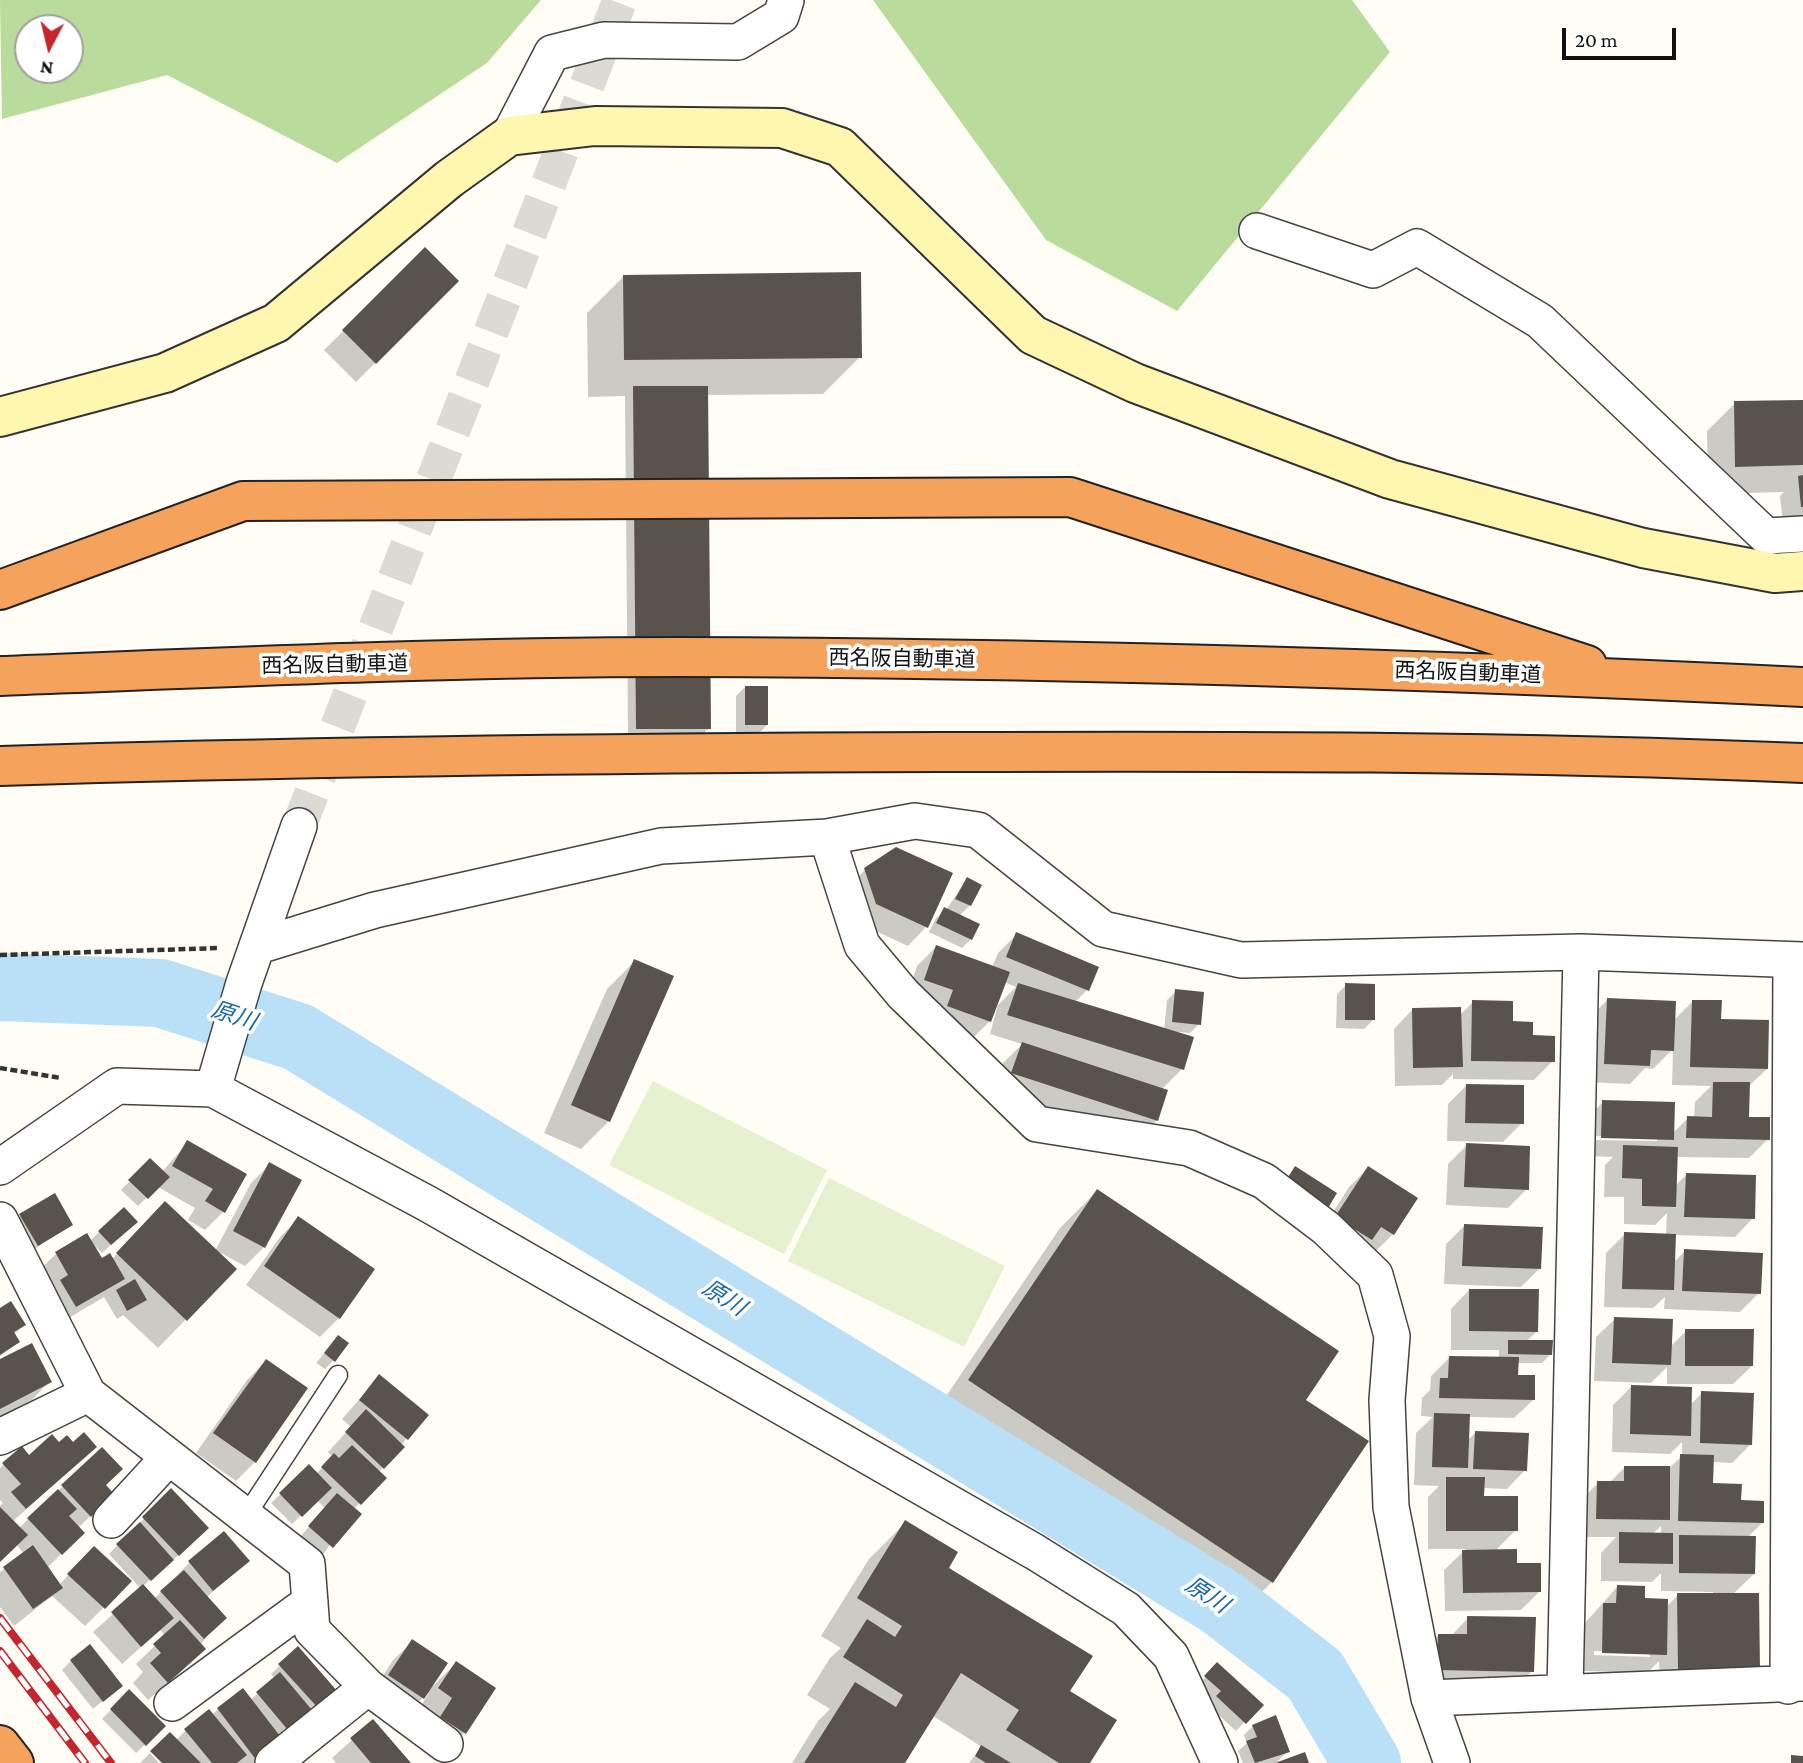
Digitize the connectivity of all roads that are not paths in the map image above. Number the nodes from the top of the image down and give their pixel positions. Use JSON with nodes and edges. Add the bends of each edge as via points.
{"nodes":[{"id":1,"x":786,"y":0,"type":"edge"},
{"id":2,"x":509,"y":136,"type":"junction"},
{"id":3,"x":1256,"y":231,"type":"dead end"},
{"id":4,"x":0,"y":417,"type":"edge"},
{"id":5,"x":1803,"y":534,"type":"edge"},
{"id":6,"x":1803,"y":571,"type":"edge"},
{"id":7,"x":0,"y":590,"type":"edge"},
{"id":8,"x":0,"y":676,"type":"edge"},
{"id":9,"x":1630,"y":679,"type":"junction"},
{"id":10,"x":1803,"y":687,"type":"edge"},
{"id":11,"x":1803,"y":763,"type":"edge"},
{"id":12,"x":0,"y":766,"type":"edge"},
{"id":13,"x":299,"y":826,"type":"tunnel mouth"},
{"id":14,"x":827,"y":837,"type":"junction"},
{"id":15,"x":258,"y":946,"type":"junction"},
{"id":16,"x":1581,"y":952,"type":"junction"},
{"id":17,"x":1797,"y":960,"type":"edge"},
{"id":18,"x":217,"y":1076,"type":"junction"},
{"id":19,"x":1797,"y":1136,"type":"edge"},
{"id":20,"x":0,"y":1167,"type":"edge"},
{"id":21,"x":0,"y":1220,"type":"edge"},
{"id":22,"x":338,"y":1375,"type":"dead end"},
{"id":23,"x":1796,"y":1382,"type":"edge"},
{"id":24,"x":88,"y":1394,"type":"junction"},
{"id":25,"x":0,"y":1437,"type":"edge"},
{"id":26,"x":169,"y":1457,"type":"junction"},
{"id":27,"x":245,"y":1517,"type":"junction"},
{"id":28,"x":111,"y":1520,"type":"dead end"},
{"id":29,"x":310,"y":1602,"type":"junction"},
{"id":30,"x":1795,"y":1684,"type":"edge"},
{"id":31,"x":368,"y":1687,"type":"junction"},
{"id":32,"x":1565,"y":1691,"type":"junction"},
{"id":33,"x":1429,"y":1698,"type":"junction"},
{"id":34,"x":172,"y":1703,"type":"dead end"},
{"id":35,"x":445,"y":1744,"type":"dead end"},
{"id":36,"x":0,"y":1745,"type":"edge"},
{"id":37,"x":13,"y":1763,"type":"edge"},
{"id":38,"x":274,"y":1763,"type":"edge"},
{"id":39,"x":1220,"y":1763,"type":"edge"},
{"id":40,"x":1452,"y":1763,"type":"edge"}],
"edges":[{"from":1,"to":2,"type":"street","via":[[781,16],[737,42],[604,40],[552,53]]},
{"from":2,"to":4,"type":"street","via":[[449,179],[276,323],[165,373]]},
{"from":2,"to":6,"type":"street","via":[[595,125],[782,128],[840,147],[1033,335],[1135,383],[1390,479],[1643,548],[1775,573]]},
{"from":3,"to":5,"type":"street","via":[[1373,270],[1417,247],[1540,321],[1766,536]]},
{"from":7,"to":9,"type":"highway","via":[[243,501],[1070,498]]},
{"from":8,"to":9,"type":"highway","name":"西名阪自動車道","via":[[689,657],[1150,662]]},
{"from":9,"to":10,"type":"highway","name":"西名阪自動車道"},
{"from":11,"to":12,"type":"highway","via":[[1176,751],[686,753]]},
{"from":13,"to":15,"type":"street"},
{"from":14,"to":15,"type":"street","via":[[661,846],[375,910]]},
{"from":14,"to":16,"type":"street","via":[[915,821],[978,830],[1103,929],[1241,960]]},
{"from":14,"to":33,"type":"street","via":[[862,945],[903,994],[1037,1124],[1189,1148],[1252,1175],[1326,1228],[1375,1275],[1392,1336],[1387,1400],[1391,1507]]},
{"from":15,"to":18,"type":"street"},
{"from":16,"to":17,"type":"street"},
{"from":16,"to":32,"type":"street"},
{"from":17,"to":19,"type":"street"},
{"from":18,"to":20,"type":"street","via":[[117,1086]]},
{"from":18,"to":39,"type":"street","via":[[428,1204],[1035,1552],[1126,1609],[1171,1656]]},
{"from":19,"to":23,"type":"street"},
{"from":21,"to":24,"type":"street"},
{"from":22,"to":27,"type":"lane"},
{"from":23,"to":30,"type":"street"},
{"from":24,"to":25,"type":"street"},
{"from":24,"to":26,"type":"street"},
{"from":26,"to":27,"type":"street"},
{"from":26,"to":28,"type":"street"},
{"from":27,"to":29,"type":"street","via":[[307,1564]]},
{"from":29,"to":31,"type":"street","via":[[312,1629]]},
{"from":29,"to":34,"type":"street"},
{"from":30,"to":32,"type":"street"},
{"from":31,"to":35,"type":"street"},
{"from":31,"to":38,"type":"street"},
{"from":32,"to":33,"type":"street"},
{"from":33,"to":40,"type":"street"},
{"from":36,"to":37,"type":"highway"}]}
